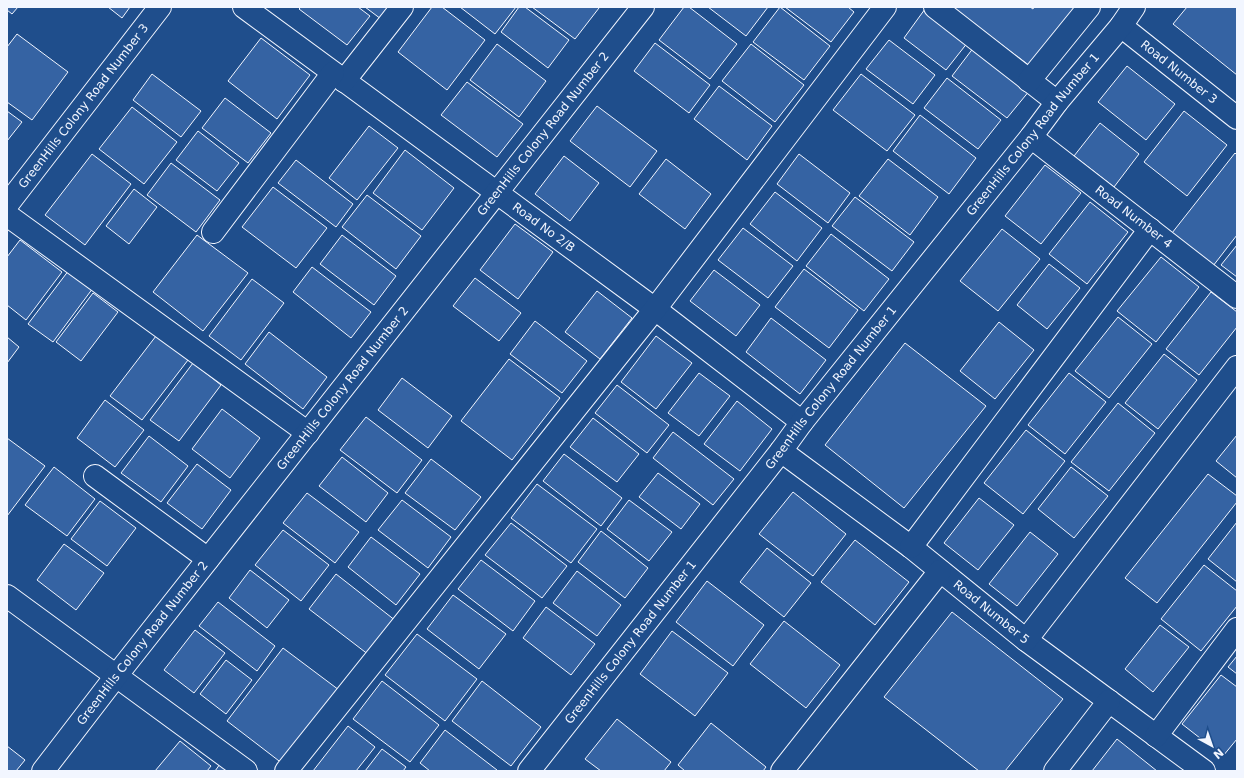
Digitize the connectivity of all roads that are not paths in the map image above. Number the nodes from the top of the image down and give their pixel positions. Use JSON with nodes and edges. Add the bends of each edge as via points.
{"nodes":[{"id":1,"x":160,"y":7,"type":"edge"},
{"id":2,"x":244,"y":7,"type":"edge"},
{"id":3,"x":402,"y":7,"type":"edge"},
{"id":4,"x":643,"y":7,"type":"edge"},
{"id":5,"x":885,"y":7,"type":"edge"},
{"id":6,"x":935,"y":7,"type":"edge"},
{"id":7,"x":1089,"y":7,"type":"edge"},
{"id":8,"x":1134,"y":7,"type":"edge"},
{"id":9,"x":1121,"y":26,"type":"junction"},
{"id":10,"x":339,"y":77,"type":"junction"},
{"id":11,"x":1030,"y":81,"type":"junction"},
{"id":12,"x":1056,"y":102,"type":"junction"},
{"id":13,"x":1237,"y":118,"type":"edge"},
{"id":14,"x":1030,"y":137,"type":"junction"},
{"id":15,"x":497,"y":193,"type":"junction"},
{"id":16,"x":7,"y":205,"type":"edge"},
{"id":17,"x":7,"y":215,"type":"edge"},
{"id":18,"x":1150,"y":229,"type":"junction"},
{"id":19,"x":213,"y":232,"type":"dead end"},
{"id":20,"x":1237,"y":297,"type":"edge"},
{"id":21,"x":655,"y":309,"type":"junction"},
{"id":22,"x":1237,"y":367,"type":"edge"},
{"id":23,"x":802,"y":422,"type":"junction"},
{"id":24,"x":308,"y":433,"type":"junction"},
{"id":25,"x":781,"y":451,"type":"junction"},
{"id":26,"x":95,"y":476,"type":"dead end"},
{"id":27,"x":911,"y":547,"type":"junction"},
{"id":28,"x":208,"y":559,"type":"junction"},
{"id":29,"x":940,"y":570,"type":"junction"},
{"id":30,"x":7,"y":596,"type":"edge"},
{"id":31,"x":1237,"y":629,"type":"edge"},
{"id":32,"x":1026,"y":640,"type":"junction"},
{"id":33,"x":116,"y":676,"type":"junction"},
{"id":34,"x":1109,"y":701,"type":"junction"},
{"id":35,"x":1156,"y":736,"type":"junction"},
{"id":36,"x":43,"y":771,"type":"edge"},
{"id":37,"x":246,"y":771,"type":"edge"},
{"id":38,"x":286,"y":771,"type":"edge"},
{"id":39,"x":529,"y":771,"type":"edge"},
{"id":40,"x":782,"y":771,"type":"edge"},
{"id":41,"x":1055,"y":771,"type":"edge"},
{"id":42,"x":1204,"y":771,"type":"edge"}],
"edges":[{"from":1,"to":16,"type":"street","name":"GreenHills Colony Road Number 3"},
{"from":2,"to":10,"type":"street","name":"Road No 2/B"},
{"from":3,"to":10,"type":"street"},
{"from":4,"to":15,"type":"street","name":"GreenHills Colony Road Number 2"},
{"from":5,"to":21,"type":"street"},
{"from":6,"to":11,"type":"street"},
{"from":7,"to":11,"type":"street"},
{"from":8,"to":9,"type":"street","name":"GreenHills Colony Road Number 1"},
{"from":9,"to":12,"type":"street","name":"GreenHills Colony Road Number 1"},
{"from":9,"to":13,"type":"street","name":"Road Number 3"},
{"from":10,"to":15,"type":"street","name":"Road No 2/B"},
{"from":10,"to":19,"type":"street"},
{"from":11,"to":12,"type":"street"},
{"from":12,"to":14,"type":"street","name":"GreenHills Colony Road Number 1"},
{"from":14,"to":18,"type":"street","name":"Road Number 4"},
{"from":14,"to":23,"type":"street","name":"GreenHills Colony Road Number 1"},
{"from":15,"to":21,"type":"street","name":"Road No 2/B"},
{"from":15,"to":24,"type":"street","name":"GreenHills Colony Road Number 2"},
{"from":17,"to":24,"type":"street"},
{"from":18,"to":20,"type":"street","name":"Road Number 4"},
{"from":18,"to":27,"type":"street"},
{"from":21,"to":23,"type":"street","name":"Road No 2/B"},
{"from":21,"to":38,"type":"street"},
{"from":22,"to":32,"type":"street"},
{"from":23,"to":25,"type":"street","name":"GreenHills Colony Road Number 1"},
{"from":24,"to":28,"type":"street","name":"GreenHills Colony Road Number 2"},
{"from":25,"to":27,"type":"street","name":"Road Number 5"},
{"from":25,"to":39,"type":"street","name":"GreenHills Colony Road Number 1"},
{"from":26,"to":28,"type":"street"},
{"from":27,"to":29,"type":"street","name":"Road Number 5"},
{"from":28,"to":33,"type":"street","name":"GreenHills Colony Road Number 2"},
{"from":29,"to":32,"type":"street","name":"Road Number 5"},
{"from":29,"to":40,"type":"street"},
{"from":30,"to":33,"type":"street"},
{"from":31,"to":35,"type":"street"},
{"from":32,"to":34,"type":"street","name":"Road Number 5"},
{"from":33,"to":36,"type":"street","name":"GreenHills Colony Road Number 2"},
{"from":33,"to":37,"type":"street"},
{"from":34,"to":35,"type":"street","name":"Road Number 5"},
{"from":34,"to":41,"type":"street"},
{"from":35,"to":42,"type":"street","name":"Road Number 5"}]}
